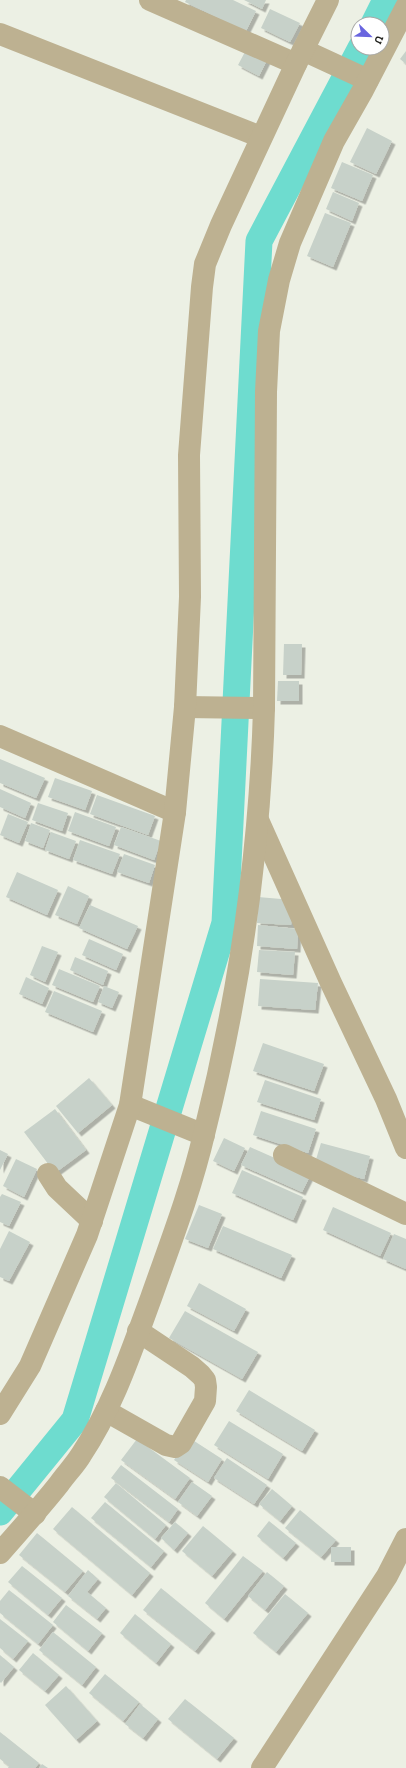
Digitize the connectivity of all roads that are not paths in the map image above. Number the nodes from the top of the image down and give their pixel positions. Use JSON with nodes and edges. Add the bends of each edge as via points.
{"nodes":[{"id":1,"x":150,"y":0,"type":"edge"},
{"id":2,"x":328,"y":0,"type":"edge"},
{"id":3,"x":406,"y":7,"type":"edge"},
{"id":4,"x":0,"y":34,"type":"edge"},
{"id":5,"x":306,"y":57,"type":"junction"},
{"id":6,"x":363,"y":78,"type":"junction"},
{"id":7,"x":261,"y":137,"type":"junction"},
{"id":8,"x":192,"y":707,"type":"junction"},
{"id":9,"x":256,"y":708,"type":"junction"},
{"id":10,"x":0,"y":736,"type":"edge"},
{"id":11,"x":175,"y":812,"type":"junction"},
{"id":12,"x":257,"y":819,"type":"junction"},
{"id":13,"x":138,"y":1109,"type":"junction"},
{"id":14,"x":198,"y":1133,"type":"junction"},
{"id":15,"x":406,"y":1148,"type":"edge"},
{"id":16,"x":284,"y":1155,"type":"dead end"},
{"id":17,"x":48,"y":1174,"type":"dead end"},
{"id":18,"x":406,"y":1214,"type":"edge"},
{"id":19,"x":92,"y":1221,"type":"junction"},
{"id":20,"x":138,"y":1332,"type":"junction"},
{"id":21,"x":106,"y":1411,"type":"junction"},
{"id":22,"x":0,"y":1414,"type":"edge"},
{"id":23,"x":0,"y":1487,"type":"edge"},
{"id":24,"x":30,"y":1510,"type":"junction"},
{"id":25,"x":406,"y":1539,"type":"edge"},
{"id":26,"x":0,"y":1553,"type":"edge"},
{"id":27,"x":262,"y":1768,"type":"edge"}],
"edges":[{"from":1,"to":5,"type":"street"},
{"from":2,"to":5,"type":"street"},
{"from":3,"to":6,"type":"street"},
{"from":4,"to":7,"type":"street"},
{"from":5,"to":6,"type":"street"},
{"from":5,"to":7,"type":"street"},
{"from":6,"to":9,"type":"street","via":[[290,243],[279,280],[269,331]]},
{"from":7,"to":8,"type":"street","via":[[205,264],[202,287],[189,455]]},
{"from":8,"to":9,"type":"street"},
{"from":8,"to":11,"type":"street"},
{"from":9,"to":12,"type":"street","via":[[262,755]]},
{"from":10,"to":11,"type":"street"},
{"from":11,"to":13,"type":"street"},
{"from":12,"to":14,"type":"street","via":[[244,935],[227,1028]]},
{"from":12,"to":15,"type":"street"},
{"from":13,"to":14,"type":"street"},
{"from":13,"to":19,"type":"street"},
{"from":14,"to":20,"type":"street","via":[[174,1234]]},
{"from":16,"to":18,"type":"street"},
{"from":17,"to":19,"type":"street","via":[[57,1188]]},
{"from":19,"to":22,"type":"street","via":[[30,1366]]},
{"from":20,"to":21,"type":"street"},
{"from":20,"to":21,"type":"street","via":[[201,1375],[206,1387],[205,1401],[181,1444],[176,1447],[166,1445]]},
{"from":21,"to":24,"type":"street","via":[[81,1456]]},
{"from":23,"to":24,"type":"street"},
{"from":24,"to":26,"type":"street"},
{"from":25,"to":27,"type":"street","via":[[387,1576]]}]}
